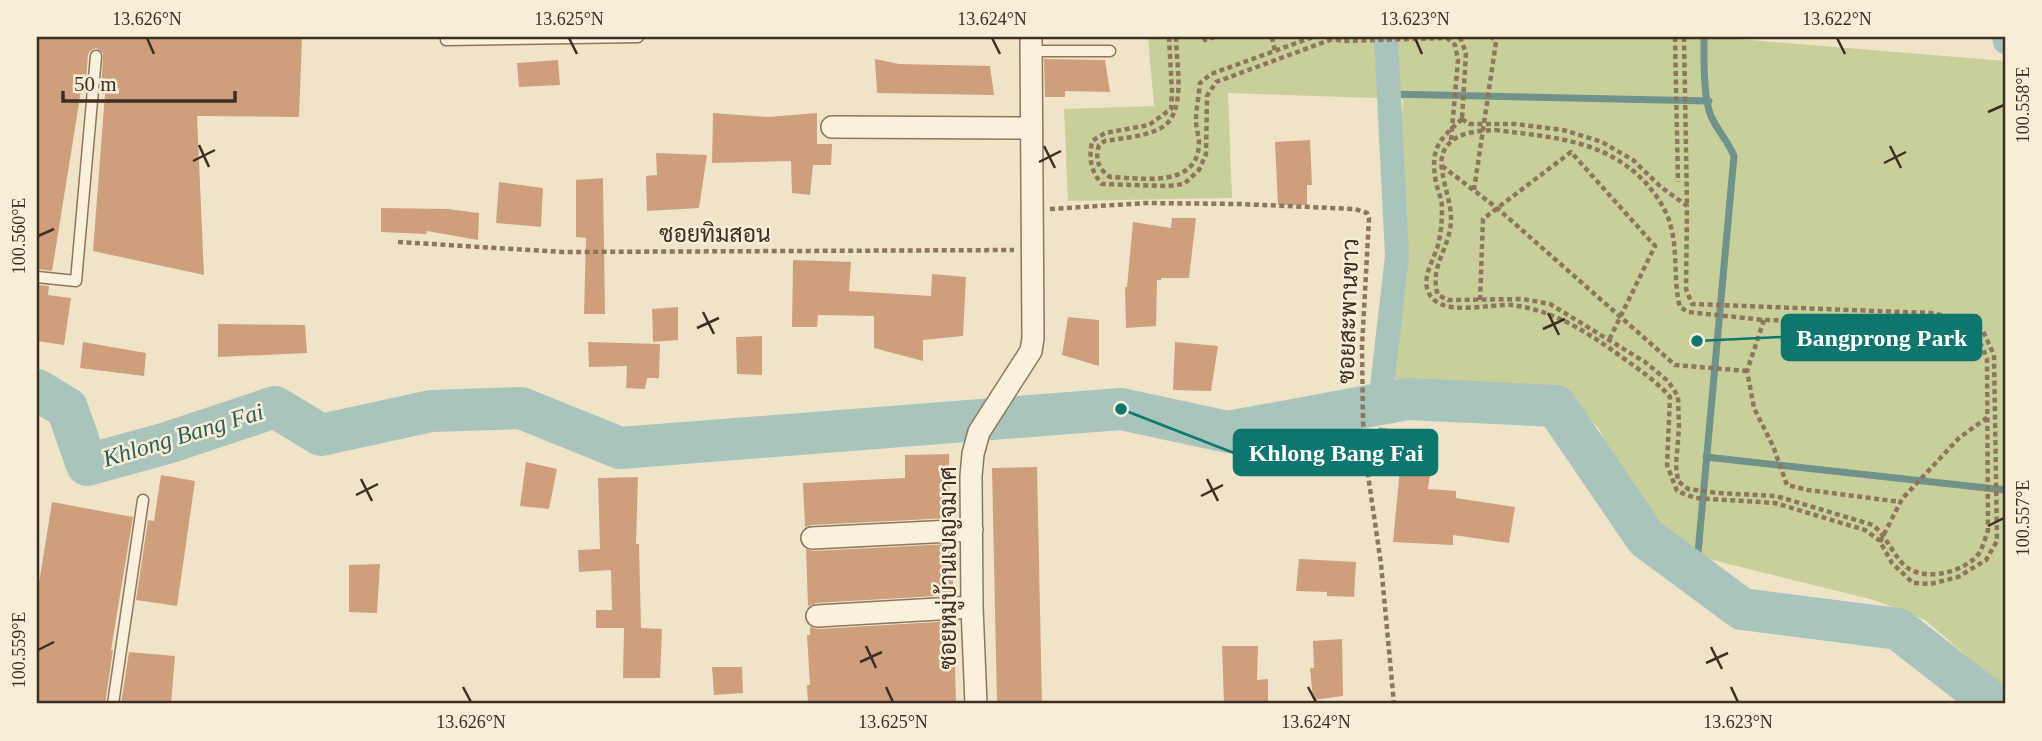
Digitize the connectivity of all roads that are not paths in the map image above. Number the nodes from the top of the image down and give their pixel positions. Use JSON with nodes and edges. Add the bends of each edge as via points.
{"nodes":[{"id":1,"x":638,"y":37,"type":"edge"},
{"id":2,"x":446,"y":40,"type":"dead end"},
{"id":3,"x":1031,"y":44,"type":"edge"},
{"id":4,"x":1110,"y":51,"type":"dead end"},
{"id":5,"x":96,"y":56,"type":"dead end"},
{"id":6,"x":832,"y":127,"type":"dead end"},
{"id":7,"x":1031,"y":128,"type":"junction"},
{"id":8,"x":37,"y":277,"type":"edge"},
{"id":9,"x":143,"y":500,"type":"dead end"},
{"id":10,"x":972,"y":530,"type":"junction"},
{"id":11,"x":812,"y":538,"type":"dead end"},
{"id":12,"x":972,"y":607,"type":"junction"},
{"id":13,"x":817,"y":616,"type":"dead end"},
{"id":14,"x":113,"y":704,"type":"edge"},
{"id":15,"x":976,"y":704,"type":"edge"}],
"edges":[{"from":1,"to":2,"type":"lane"},
{"from":3,"to":4,"type":"lane"},
{"from":3,"to":7,"type":"street"},
{"from":5,"to":8,"type":"lane","via":[[76,281]]},
{"from":6,"to":7,"type":"street"},
{"from":7,"to":10,"type":"street","name":"ซอยหมู่บ้านเบญจมาศ","via":[[1031,351],[979,432],[971,476]]},
{"from":9,"to":14,"type":"lane"},
{"from":10,"to":11,"type":"street"},
{"from":10,"to":12,"type":"street","name":"ซอยหมู่บ้านเบญจมาศ"},
{"from":12,"to":13,"type":"street"},
{"from":12,"to":15,"type":"street","name":"ซอยหมู่บ้านเบญจมาศ"}]}
